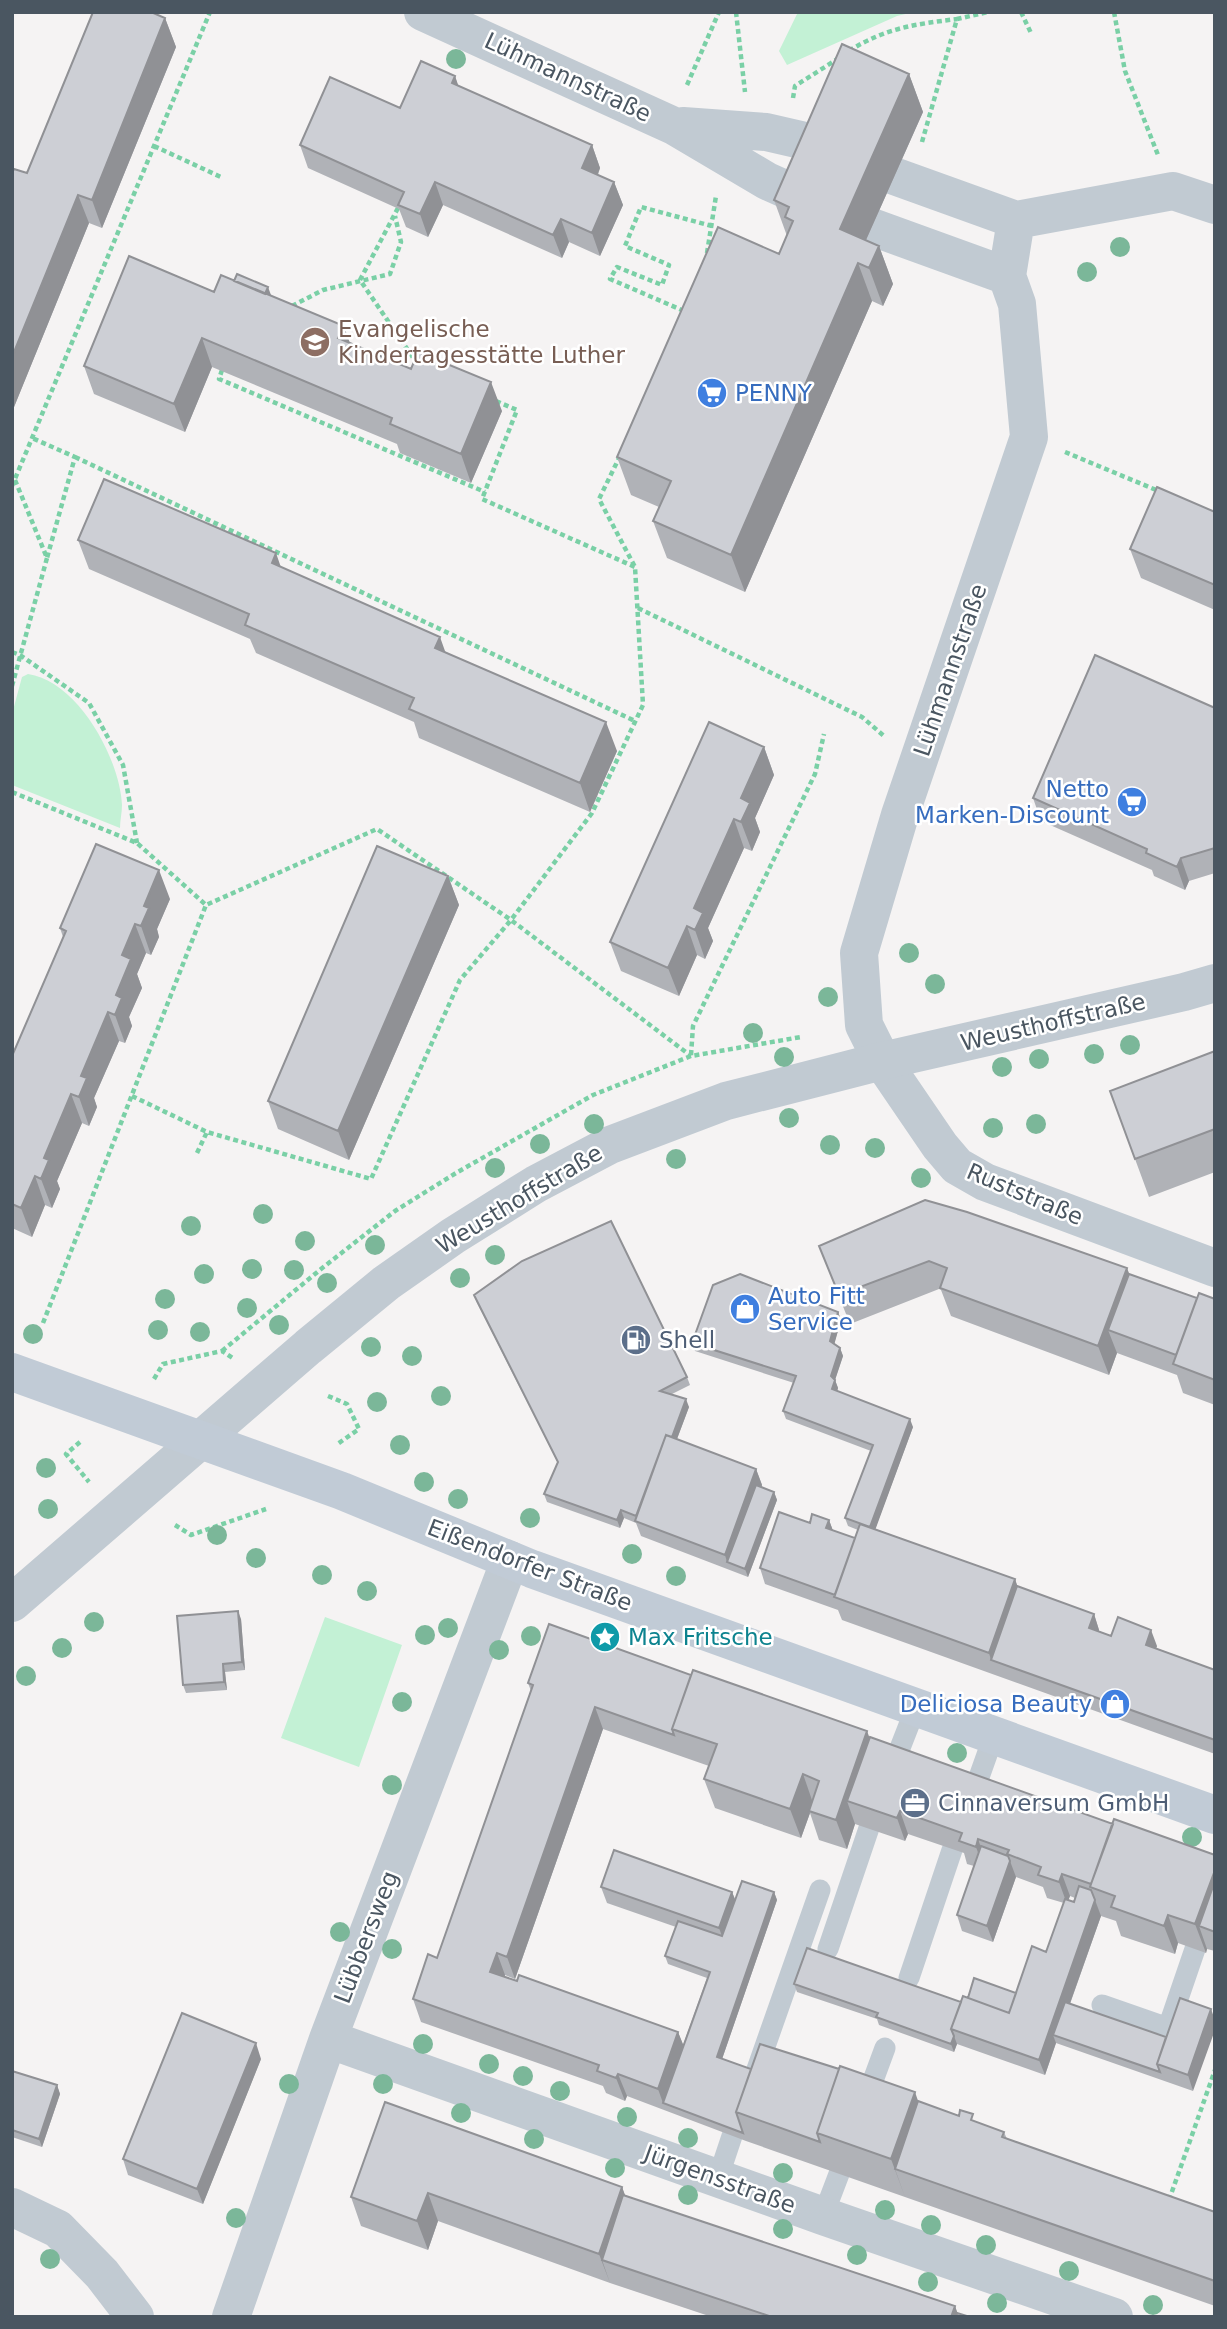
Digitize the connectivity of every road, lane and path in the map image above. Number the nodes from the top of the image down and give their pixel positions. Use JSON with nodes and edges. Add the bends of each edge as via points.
{"nodes":[{"id":1,"x":210,"y":12,"type":"edge"},
{"id":2,"x":423,"y":12,"type":"edge"},
{"id":3,"x":719,"y":12,"type":"edge"},
{"id":4,"x":736,"y":12,"type":"edge"},
{"id":5,"x":988,"y":12,"type":"edge"},
{"id":6,"x":1021,"y":12,"type":"edge"},
{"id":7,"x":1114,"y":12,"type":"edge"},
{"id":8,"x":957,"y":19,"type":"junction"},
{"id":9,"x":1031,"y":33,"type":"dead end"},
{"id":10,"x":745,"y":93,"type":"dead end"},
{"id":11,"x":793,"y":100,"type":"dead end"},
{"id":12,"x":674,"y":126,"type":"junction"},
{"id":13,"x":154,"y":146,"type":"junction"},
{"id":14,"x":827,"y":146,"type":"edge"},
{"id":15,"x":907,"y":163,"type":"joint"},
{"id":16,"x":223,"y":178,"type":"dead end"},
{"id":17,"x":1173,"y":191,"type":"junction"},
{"id":18,"x":805,"y":198,"type":"edge"},
{"id":19,"x":1215,"y":205,"type":"edge"},
{"id":20,"x":398,"y":208,"type":"edge"},
{"id":21,"x":395,"y":216,"type":"junction"},
{"id":22,"x":1016,"y":220,"type":"junction"},
{"id":23,"x":872,"y":227,"type":"dead end"},
{"id":24,"x":706,"y":262,"type":"edge"},
{"id":25,"x":1007,"y":276,"type":"junction"},
{"id":26,"x":360,"y":280,"type":"junction"},
{"id":27,"x":279,"y":306,"type":"edge"},
{"id":28,"x":292,"y":306,"type":"junction"},
{"id":29,"x":303,"y":314,"type":"edge"},
{"id":30,"x":689,"y":314,"type":"edge"},
{"id":31,"x":421,"y":368,"type":"edge"},
{"id":32,"x":222,"y":370,"type":"edge"},
{"id":33,"x":493,"y":400,"type":"edge"},
{"id":34,"x":32,"y":438,"type":"junction"},
{"id":35,"x":1029,"y":438,"type":"junction"},
{"id":36,"x":623,"y":450,"type":"edge"},
{"id":37,"x":75,"y":457,"type":"junction"},
{"id":38,"x":15,"y":479,"type":"junction"},
{"id":39,"x":12,"y":485,"type":"edge"},
{"id":40,"x":485,"y":492,"type":"junction"},
{"id":41,"x":1165,"y":493,"type":"edge"},
{"id":42,"x":47,"y":558,"type":"junction"},
{"id":43,"x":635,"y":567,"type":"junction"},
{"id":44,"x":637,"y":607,"type":"junction"},
{"id":45,"x":12,"y":652,"type":"edge"},
{"id":46,"x":20,"y":655,"type":"junction"},
{"id":47,"x":12,"y":686,"type":"edge"},
{"id":48,"x":635,"y":721,"type":"junction"},
{"id":49,"x":824,"y":734,"type":"dead end"},
{"id":50,"x":918,"y":766,"type":"junction"},
{"id":51,"x":12,"y":792,"type":"edge"},
{"id":52,"x":137,"y":843,"type":"junction"},
{"id":53,"x":206,"y":905,"type":"junction"},
{"id":54,"x":511,"y":920,"type":"junction"},
{"id":55,"x":1215,"y":983,"type":"edge"},
{"id":56,"x":882,"y":1061,"type":"junction"},
{"id":57,"x":132,"y":1096,"type":"junction"},
{"id":58,"x":207,"y":1132,"type":"junction"},
{"id":59,"x":197,"y":1153,"type":"dead end"},
{"id":60,"x":1215,"y":1268,"type":"edge"},
{"id":61,"x":43,"y":1324,"type":"dead end"},
{"id":62,"x":241,"y":1363,"type":"dead end"},
{"id":63,"x":12,"y":1372,"type":"edge"},
{"id":64,"x":154,"y":1379,"type":"dead end"},
{"id":65,"x":328,"y":1396,"type":"dead end"},
{"id":66,"x":203,"y":1440,"type":"junction"},
{"id":67,"x":80,"y":1442,"type":"dead end"},
{"id":68,"x":335,"y":1446,"type":"dead end"},
{"id":69,"x":92,"y":1485,"type":"dead end"},
{"id":70,"x":266,"y":1509,"type":"dead end"},
{"id":71,"x":175,"y":1525,"type":"dead end"},
{"id":72,"x":510,"y":1560,"type":"junction"},
{"id":73,"x":12,"y":1603,"type":"edge"},
{"id":74,"x":916,"y":1707,"type":"junction"},
{"id":75,"x":994,"y":1735,"type":"junction"},
{"id":76,"x":893,"y":1766,"type":"edge"},
{"id":77,"x":973,"y":1794,"type":"edge"},
{"id":78,"x":1215,"y":1815,"type":"edge"},
{"id":79,"x":869,"y":1828,"type":"edge"},
{"id":80,"x":952,"y":1850,"type":"edge"},
{"id":81,"x":820,"y":1890,"type":"dead end"},
{"id":82,"x":828,"y":1949,"type":"dead end"},
{"id":83,"x":1195,"y":1949,"type":"edge"},
{"id":84,"x":909,"y":1978,"type":"dead end"},
{"id":85,"x":1102,"y":2005,"type":"dead end"},
{"id":86,"x":327,"y":2039,"type":"junction"},
{"id":87,"x":885,"y":2048,"type":"dead end"},
{"id":88,"x":1215,"y":2070,"type":"edge"},
{"id":89,"x":754,"y":2077,"type":"edge"},
{"id":90,"x":863,"y":2107,"type":"edge"},
{"id":91,"x":732,"y":2136,"type":"edge"},
{"id":92,"x":839,"y":2174,"type":"edge"},
{"id":93,"x":718,"y":2178,"type":"junction"},
{"id":94,"x":12,"y":2207,"type":"edge"},
{"id":95,"x":1165,"y":2210,"type":"edge"},
{"id":96,"x":823,"y":2216,"type":"junction"},
{"id":97,"x":135,"y":2317,"type":"edge"},
{"id":98,"x":231,"y":2317,"type":"edge"},
{"id":99,"x":1114,"y":2317,"type":"edge"}],
"edges":[{"from":1,"to":13,"type":"path"},
{"from":2,"to":12,"type":"street","name":"Lühmannstraße"},
{"from":3,"to":12,"type":"path"},
{"from":4,"to":10,"type":"path"},
{"from":5,"to":8,"type":"path"},
{"from":6,"to":9,"type":"path"},
{"from":7,"to":17,"type":"path","via":[[1125,71]]},
{"from":8,"to":11,"type":"path","via":[[906,26],[870,38],[796,86]]},
{"from":8,"to":15,"type":"path"},
{"from":12,"to":14,"type":"street","name":"Lühmannstraße","via":[[766,132]]},
{"from":12,"to":18,"type":"street","name":"Lühmannstraße"},
{"from":13,"to":16,"type":"path"},
{"from":13,"to":34,"type":"path"},
{"from":15,"to":22,"type":"street"},
{"from":17,"to":19,"type":"street"},
{"from":17,"to":22,"type":"street"},
{"from":20,"to":21,"type":"path"},
{"from":21,"to":26,"type":"path"},
{"from":21,"to":26,"type":"path","via":[[401,242],[390,274]]},
{"from":22,"to":25,"type":"street","name":"Lühmannstraße"},
{"from":23,"to":25,"type":"street"},
{"from":24,"to":30,"type":"path","via":[[712,226],[641,207],[625,246],[669,265],[662,285],[617,267],[610,279]]},
{"from":25,"to":35,"type":"street","name":"Lühmannstraße","via":[[1017,304]]},
{"from":26,"to":28,"type":"path","via":[[323,290]]},
{"from":26,"to":31,"type":"path"},
{"from":27,"to":28,"type":"path"},
{"from":28,"to":29,"type":"path"},
{"from":32,"to":40,"type":"path","via":[[219,379]]},
{"from":33,"to":40,"type":"path","via":[[517,410]]},
{"from":34,"to":37,"type":"path"},
{"from":34,"to":38,"type":"path"},
{"from":35,"to":41,"type":"path"},
{"from":35,"to":50,"type":"street","name":"Lühmannstraße"},
{"from":36,"to":43,"type":"path","via":[[599,499]]},
{"from":37,"to":42,"type":"path"},
{"from":37,"to":48,"type":"path"},
{"from":38,"to":39,"type":"path"},
{"from":38,"to":42,"type":"path"},
{"from":40,"to":43,"type":"path","via":[[482,499]]},
{"from":42,"to":46,"type":"path"},
{"from":43,"to":44,"type":"path"},
{"from":44,"to":48,"type":"path","via":[[643,705]]},
{"from":44,"to":50,"type":"path","via":[[862,717]]},
{"from":45,"to":46,"type":"path"},
{"from":46,"to":47,"type":"path"},
{"from":46,"to":52,"type":"path","via":[[89,703],[122,765]]},
{"from":48,"to":54,"type":"path","via":[[592,813]]},
{"from":49,"to":54,"type":"path","via":[[815,774],[693,1026],[691,1056]]},
{"from":50,"to":56,"type":"street","name":"Lühmannstraße","via":[[859,953],[864,1026]]},
{"from":51,"to":52,"type":"path"},
{"from":52,"to":53,"type":"path"},
{"from":53,"to":54,"type":"path","via":[[377,829]]},
{"from":53,"to":57,"type":"path"},
{"from":54,"to":58,"type":"path","via":[[460,979],[371,1179]]},
{"from":55,"to":56,"type":"street","name":"Weusthoffstraße"},
{"from":56,"to":60,"type":"street","name":"Ruststraße","via":[[957,1166],[985,1182]]},
{"from":56,"to":66,"type":"street","name":"Weusthoffstraße","via":[[726,1101],[610,1145],[536,1184],[386,1283]]},
{"from":57,"to":58,"type":"path"},
{"from":57,"to":61,"type":"path"},
{"from":58,"to":59,"type":"path"},
{"from":62,"to":64,"type":"path","via":[[222,1351],[163,1364]]},
{"from":63,"to":66,"type":"main road","name":"Eißendorfer Straße"},
{"from":65,"to":68,"type":"path","via":[[347,1404],[359,1429]]},
{"from":66,"to":72,"type":"main road","name":"Eißendorfer Straße"},
{"from":66,"to":73,"type":"street","name":"Weusthoffstraße"},
{"from":67,"to":69,"type":"path","via":[[66,1454]]},
{"from":70,"to":71,"type":"path","via":[[191,1535]]},
{"from":72,"to":74,"type":"main road","name":"Eißendorfer Straße"},
{"from":72,"to":86,"type":"street","name":"Lübbersweg"},
{"from":74,"to":75,"type":"main road","name":"Eißendorfer Straße"},
{"from":74,"to":76,"type":"lane"},
{"from":75,"to":77,"type":"lane"},
{"from":75,"to":78,"type":"main road","name":"Eißendorfer Straße"},
{"from":79,"to":82,"type":"lane"},
{"from":80,"to":84,"type":"lane"},
{"from":81,"to":89,"type":"lane"},
{"from":83,"to":85,"type":"lane","via":[[1168,2028]]},
{"from":86,"to":93,"type":"street","name":"Jürgensstraße"},
{"from":86,"to":98,"type":"street","name":"Lübbersweg"},
{"from":87,"to":90,"type":"lane"},
{"from":88,"to":95,"type":"path"},
{"from":91,"to":93,"type":"lane"},
{"from":92,"to":96,"type":"lane"},
{"from":93,"to":96,"type":"street","name":"Jürgensstraße"},
{"from":94,"to":97,"type":"street","via":[[58,2229]]},
{"from":96,"to":99,"type":"street","name":"Jürgensstraße"}]}
